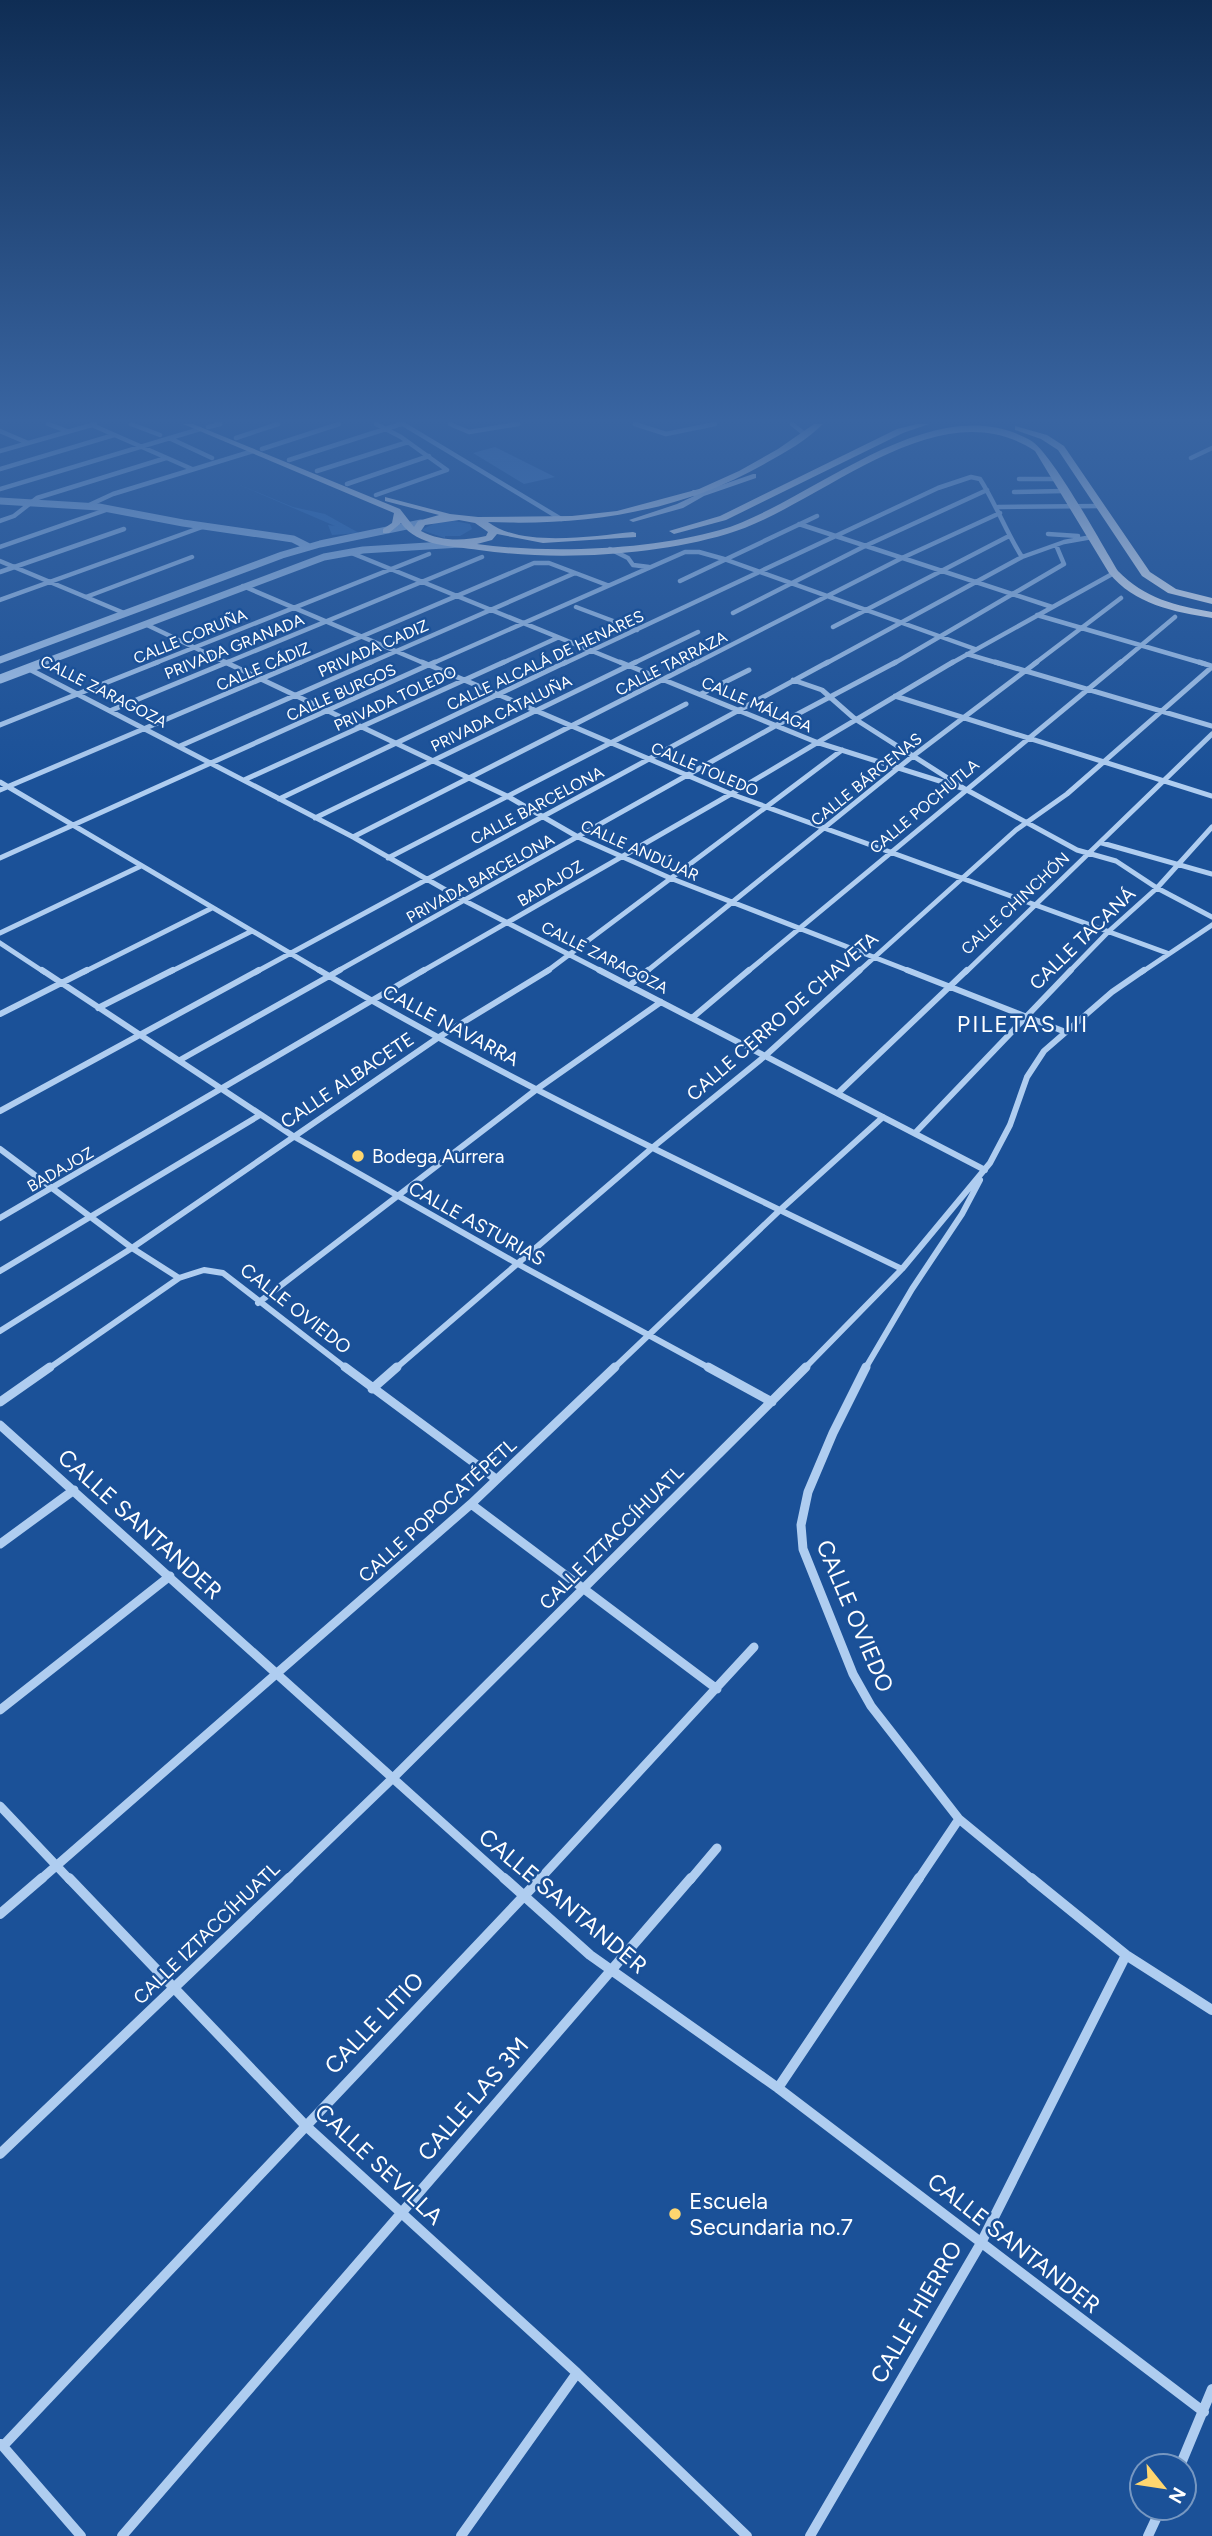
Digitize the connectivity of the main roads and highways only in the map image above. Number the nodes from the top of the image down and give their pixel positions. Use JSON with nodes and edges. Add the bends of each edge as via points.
{"nodes":[{"id":1,"x":450,"y":542,"type":"edge"},
{"id":2,"x":465,"y":542,"type":"edge"},
{"id":3,"x":561,"y":542,"type":"edge"},
{"id":4,"x":667,"y":542,"type":"edge"},
{"id":5,"x":1096,"y":542,"type":"edge"},
{"id":6,"x":1125,"y":542,"type":"edge"},
{"id":7,"x":662,"y":543,"type":"junction"},
{"id":8,"x":460,"y":544,"type":"junction"},
{"id":9,"x":1212,"y":601,"type":"edge"},
{"id":10,"x":1212,"y":615,"type":"edge"}],
"edges":[{"from":1,"to":8,"type":"main road"},
{"from":2,"to":8,"type":"main road"},
{"from":3,"to":7,"type":"main road"},
{"from":4,"to":7,"type":"main road"},
{"from":5,"to":10,"type":"main road","via":[[1114,573],[1130,589],[1176,608]]},
{"from":6,"to":9,"type":"main road","via":[[1154,581],[1172,591]]},
{"from":7,"to":8,"type":"main road","via":[[527,553]]}]}
